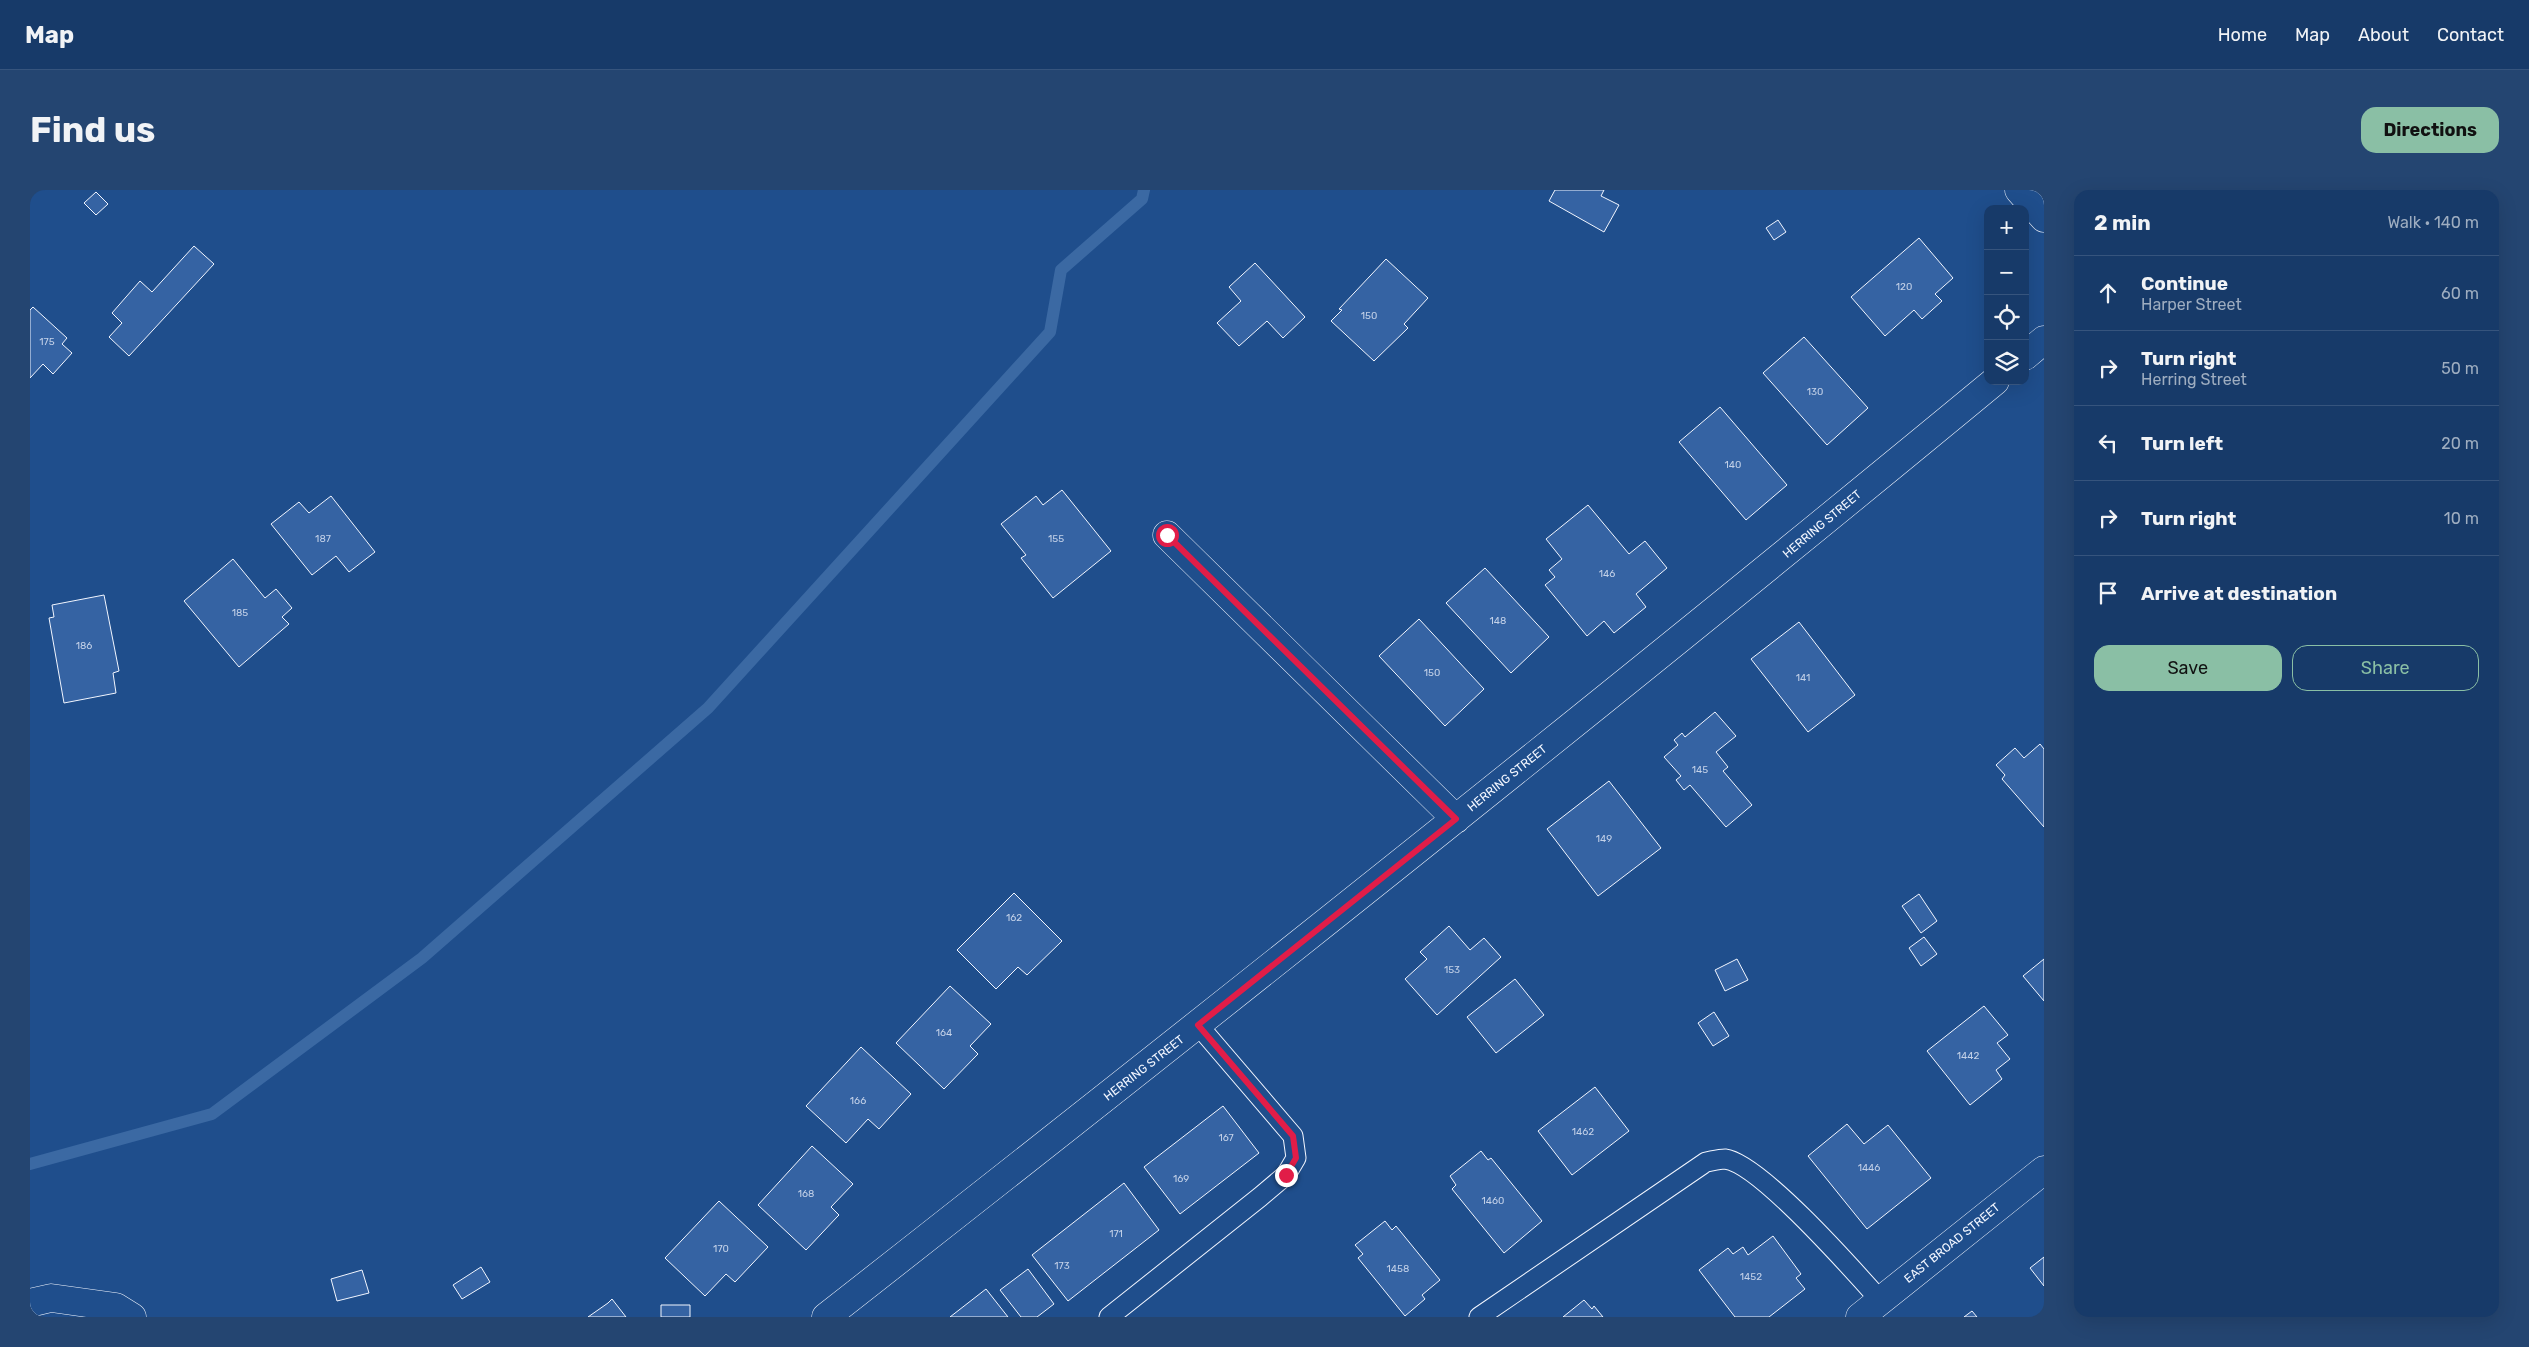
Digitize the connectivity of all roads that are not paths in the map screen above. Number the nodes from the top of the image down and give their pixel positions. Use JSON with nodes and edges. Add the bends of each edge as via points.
{"nodes":[{"id":1,"x":2019,"y":190,"type":"edge"},
{"id":2,"x":2044,"y":218,"type":"edge"},
{"id":3,"x":2044,"y":340,"type":"edge"},
{"id":4,"x":2029,"y":353,"type":"edge"},
{"id":5,"x":1989,"y":385,"type":"edge"},
{"id":6,"x":1167,"y":535,"type":"dead end"},
{"id":7,"x":1456,"y":819,"type":"junction"},
{"id":8,"x":1198,"y":1025,"type":"junction"},
{"id":9,"x":2044,"y":1170,"type":"edge"},
{"id":10,"x":41,"y":1300,"type":"edge"},
{"id":11,"x":1870,"y":1309,"type":"edge"},
{"id":12,"x":132,"y":1317,"type":"edge"},
{"id":13,"x":826,"y":1317,"type":"edge"},
{"id":14,"x":1109,"y":1317,"type":"edge"},
{"id":15,"x":1479,"y":1317,"type":"edge"}],
"edges":[{"from":1,"to":2,"type":"street"},
{"from":3,"to":4,"type":"street"},
{"from":5,"to":7,"type":"street","name":"HERRING STREET","via":[[1732,598]]},
{"from":6,"to":7,"type":"street"},
{"from":7,"to":8,"type":"street","name":"HERRING STREET"},
{"from":8,"to":13,"type":"street","name":"HERRING STREET"},
{"from":8,"to":14,"type":"lane","via":[[1293,1136],[1296,1158],[1286,1175]]},
{"from":9,"to":11,"type":"street","name":"EAST BROAD STREET"},
{"from":10,"to":12,"type":"street","via":[[116,1307]]},
{"from":11,"to":15,"type":"lane","via":[[1797,1212],[1762,1180],[1726,1159],[1706,1162]]}]}
